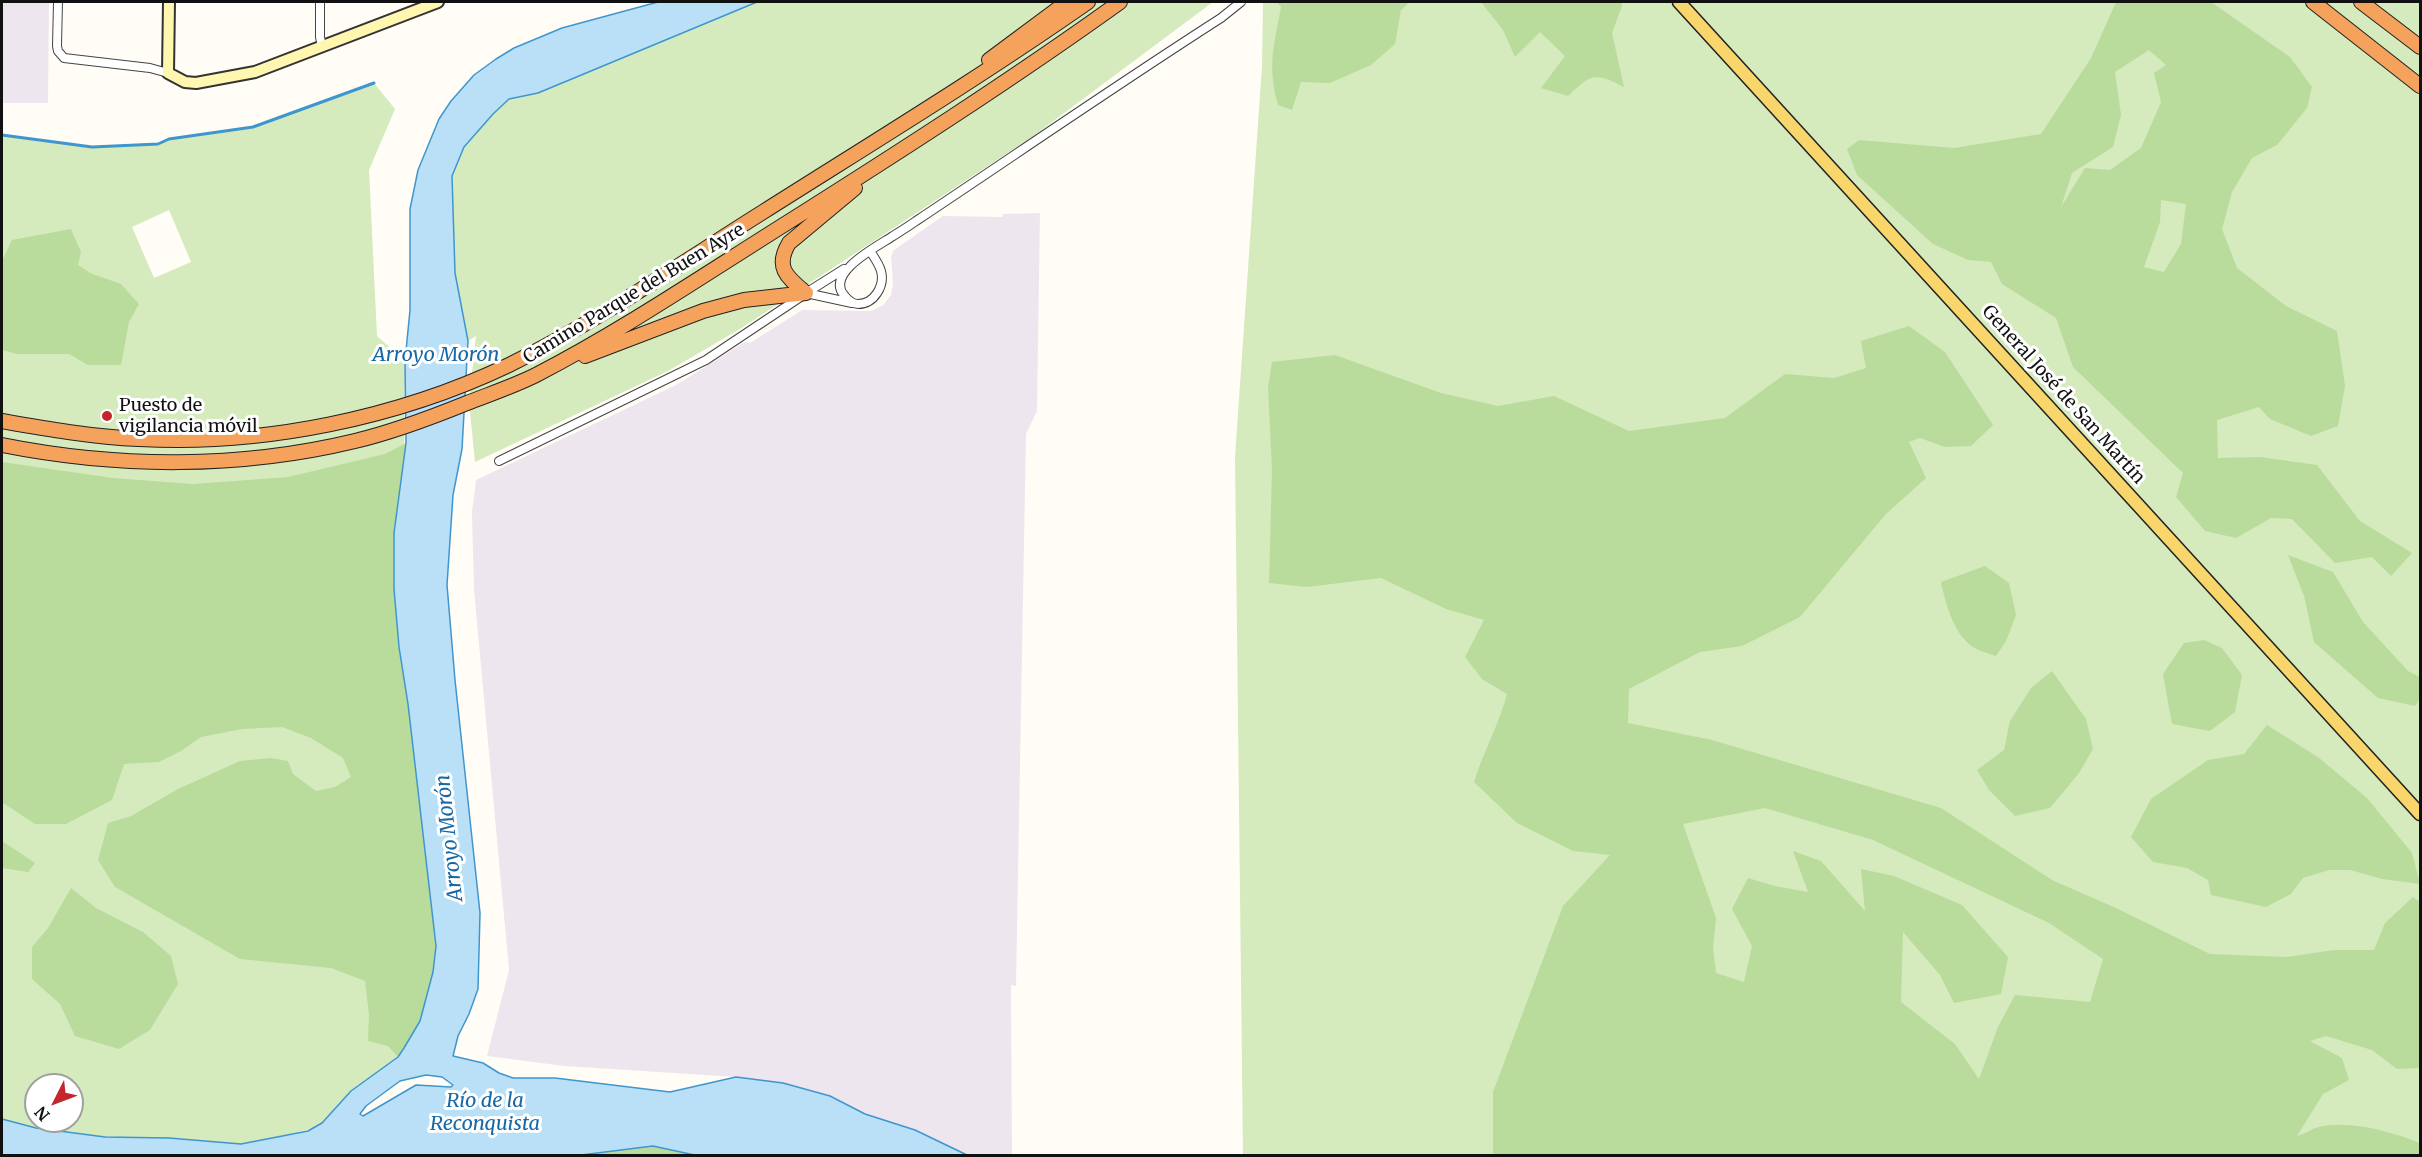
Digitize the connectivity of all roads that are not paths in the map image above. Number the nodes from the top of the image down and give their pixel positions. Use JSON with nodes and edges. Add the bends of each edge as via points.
{"nodes":[{"id":1,"x":58,"y":2,"type":"edge"},
{"id":2,"x":169,"y":2,"type":"edge"},
{"id":3,"x":320,"y":2,"type":"edge"},
{"id":4,"x":438,"y":2,"type":"edge"},
{"id":5,"x":1066,"y":2,"type":"edge"},
{"id":6,"x":1088,"y":2,"type":"edge"},
{"id":7,"x":1120,"y":2,"type":"edge"},
{"id":8,"x":1241,"y":2,"type":"edge"},
{"id":9,"x":1680,"y":2,"type":"edge"},
{"id":10,"x":2306,"y":2,"type":"edge"},
{"id":11,"x":2313,"y":2,"type":"edge"},
{"id":12,"x":2361,"y":2,"type":"edge"},
{"id":13,"x":2351,"y":33,"type":"junction"},
{"id":14,"x":322,"y":47,"type":"junction"},
{"id":15,"x":2421,"y":47,"type":"edge"},
{"id":16,"x":168,"y":73,"type":"junction"},
{"id":17,"x":2421,"y":86,"type":"edge"},
{"id":18,"x":909,"y":121,"type":"junction"},
{"id":19,"x":900,"y":151,"type":"junction"},
{"id":20,"x":870,"y":251,"type":"junction"},
{"id":21,"x":846,"y":268,"type":"junction"},
{"id":22,"x":806,"y":293,"type":"junction"},
{"id":23,"x":852,"y":303,"type":"junction"},
{"id":24,"x":534,"y":376,"type":"junction"},
{"id":25,"x":2,"y":421,"type":"edge"},
{"id":26,"x":2,"y":445,"type":"edge"},
{"id":27,"x":499,"y":461,"type":"dead end"},
{"id":28,"x":2421,"y":814,"type":"edge"}],
"edges":[{"from":1,"to":16,"type":"street","via":[[60,56]]},
{"from":2,"to":16,"type":"street"},
{"from":3,"to":14,"type":"street"},
{"from":4,"to":14,"type":"street"},
{"from":5,"to":18,"type":"highway"},
{"from":6,"to":18,"type":"highway","name":"Camino Parque del Buen Ayre"},
{"from":7,"to":19,"type":"highway","name":"Camino Parque del Buen Ayre"},
{"from":8,"to":20,"type":"street"},
{"from":9,"to":28,"type":"main road","name":"General José de San Martín"},
{"from":10,"to":13,"type":"highway"},
{"from":11,"to":13,"type":"highway"},
{"from":12,"to":15,"type":"highway"},
{"from":13,"to":17,"type":"highway"},
{"from":14,"to":16,"type":"street","via":[[263,69],[196,83]]},
{"from":18,"to":25,"type":"highway","name":"Camino Parque del Buen Ayre","via":[[588,322],[508,365],[404,405],[328,425],[202,439],[87,435]]},
{"from":19,"to":22,"type":"highway","via":[[789,243],[783,256],[785,276]]},
{"from":19,"to":24,"type":"highway","name":"Camino Parque del Buen Ayre","via":[[586,348]]},
{"from":20,"to":21,"type":"street"},
{"from":20,"to":23,"type":"street","via":[[881,271],[879,291],[871,300]]},
{"from":21,"to":22,"type":"street"},
{"from":21,"to":23,"type":"street","via":[[840,281],[841,293]]},
{"from":22,"to":23,"type":"street"},
{"from":22,"to":24,"type":"highway","via":[[744,300],[703,311]]},
{"from":22,"to":27,"type":"street","via":[[706,360]]},
{"from":24,"to":26,"type":"highway","name":"Camino Parque del Buen Ayre","via":[[403,427],[308,451],[218,461],[141,461],[84,458]]}]}
